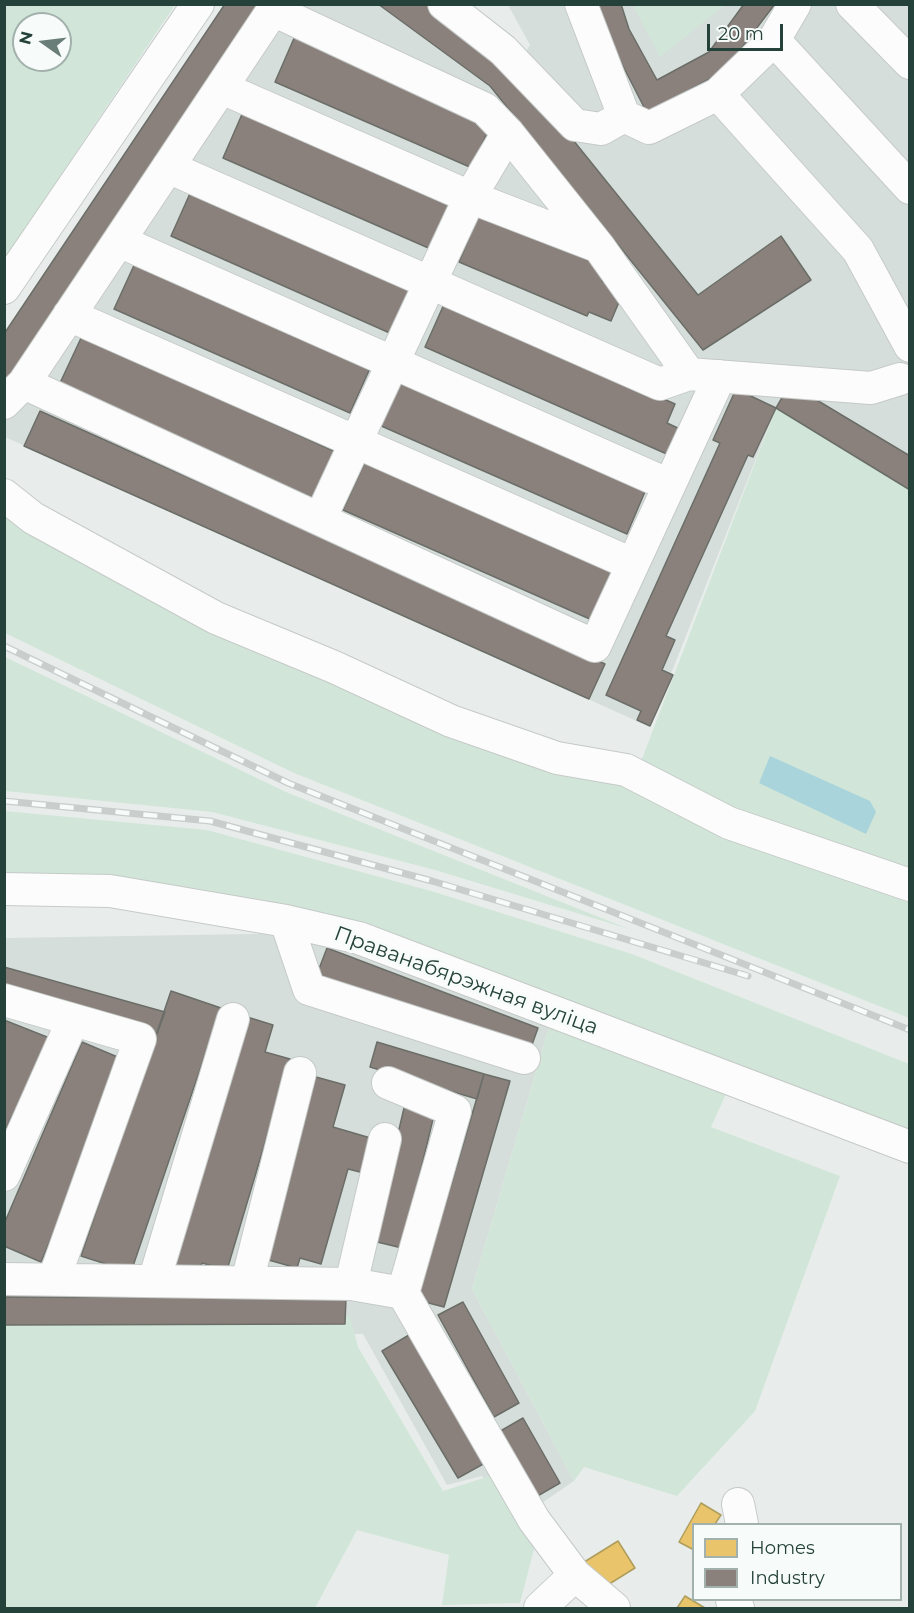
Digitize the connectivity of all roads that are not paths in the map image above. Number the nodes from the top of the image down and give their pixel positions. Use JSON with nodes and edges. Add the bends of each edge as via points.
{"nodes":[{"id":1,"x":198,"y":4,"type":"edge"},
{"id":2,"x":444,"y":4,"type":"edge"},
{"id":3,"x":581,"y":4,"type":"edge"},
{"id":4,"x":795,"y":4,"type":"edge"},
{"id":5,"x":852,"y":4,"type":"edge"},
{"id":6,"x":774,"y":40,"type":"junction"},
{"id":7,"x":909,"y":63,"type":"edge"},
{"id":8,"x":222,"y":88,"type":"junction"},
{"id":9,"x":718,"y":94,"type":"junction"},
{"id":10,"x":624,"y":116,"type":"junction"},
{"id":11,"x":508,"y":133,"type":"junction"},
{"id":12,"x":168,"y":167,"type":"junction"},
{"id":13,"x":909,"y":188,"type":"edge"},
{"id":14,"x":470,"y":197,"type":"junction"},
{"id":15,"x":119,"y":241,"type":"junction"},
{"id":16,"x":599,"y":247,"type":"junction"},
{"id":17,"x":430,"y":282,"type":"junction"},
{"id":18,"x":4,"y":288,"type":"edge"},
{"id":19,"x":69,"y":315,"type":"junction"},
{"id":20,"x":909,"y":346,"type":"edge"},
{"id":21,"x":393,"y":362,"type":"junction"},
{"id":22,"x":705,"y":375,"type":"junction"},
{"id":23,"x":900,"y":380,"type":"dead end"},
{"id":24,"x":14,"y":393,"type":"edge"},
{"id":25,"x":356,"y":442,"type":"junction"},
{"id":26,"x":669,"y":485,"type":"junction"},
{"id":27,"x":4,"y":495,"type":"edge"},
{"id":28,"x":320,"y":519,"type":"junction"},
{"id":29,"x":632,"y":564,"type":"junction"},
{"id":30,"x":909,"y":885,"type":"edge"},
{"id":31,"x":4,"y":889,"type":"edge"},
{"id":32,"x":286,"y":921,"type":"junction"},
{"id":33,"x":4,"y":1000,"type":"edge"},
{"id":34,"x":233,"y":1019,"type":"dead end"},
{"id":35,"x":73,"y":1020,"type":"junction"},
{"id":36,"x":524,"y":1058,"type":"dead end"},
{"id":37,"x":300,"y":1073,"type":"dead end"},
{"id":38,"x":388,"y":1083,"type":"dead end"},
{"id":39,"x":385,"y":1139,"type":"dead end"},
{"id":40,"x":909,"y":1147,"type":"edge"},
{"id":41,"x":4,"y":1175,"type":"edge"},
{"id":42,"x":4,"y":1279,"type":"edge"},
{"id":43,"x":54,"y":1279,"type":"junction"},
{"id":44,"x":154,"y":1281,"type":"junction"},
{"id":45,"x":248,"y":1282,"type":"junction"},
{"id":46,"x":351,"y":1284,"type":"junction"},
{"id":47,"x":403,"y":1293,"type":"junction"},
{"id":48,"x":575,"y":1575,"type":"junction"},
{"id":49,"x":540,"y":1608,"type":"edge"},
{"id":50,"x":614,"y":1608,"type":"edge"}],
"edges":[{"from":1,"to":18,"type":"street"},
{"from":2,"to":10,"type":"street","via":[[503,50],[575,125],[601,129]]},
{"from":3,"to":10,"type":"street"},
{"from":4,"to":6,"type":"street"},
{"from":5,"to":7,"type":"street"},
{"from":6,"to":9,"type":"street"},
{"from":6,"to":13,"type":"street"},
{"from":8,"to":11,"type":"street","via":[[273,10],[485,109]]},
{"from":8,"to":12,"type":"street"},
{"from":8,"to":14,"type":"street"},
{"from":9,"to":10,"type":"street","via":[[649,128]]},
{"from":9,"to":20,"type":"street","via":[[858,250]]},
{"from":11,"to":14,"type":"street"},
{"from":11,"to":16,"type":"street"},
{"from":12,"to":15,"type":"street"},
{"from":12,"to":17,"type":"street"},
{"from":14,"to":16,"type":"street"},
{"from":14,"to":17,"type":"street"},
{"from":15,"to":19,"type":"street"},
{"from":15,"to":21,"type":"street"},
{"from":16,"to":22,"type":"street"},
{"from":17,"to":21,"type":"street"},
{"from":17,"to":22,"type":"street","via":[[660,384]]},
{"from":19,"to":24,"type":"street"},
{"from":19,"to":25,"type":"street"},
{"from":21,"to":25,"type":"street"},
{"from":21,"to":26,"type":"street"},
{"from":22,"to":23,"type":"street","via":[[871,388]]},
{"from":22,"to":26,"type":"street"},
{"from":24,"to":28,"type":"street"},
{"from":25,"to":28,"type":"street"},
{"from":25,"to":29,"type":"street"},
{"from":26,"to":29,"type":"street"},
{"from":27,"to":30,"type":"street","via":[[33,518],[216,618],[451,721],[557,758],[626,770],[729,823]]},
{"from":28,"to":29,"type":"street","via":[[595,646]]},
{"from":31,"to":32,"type":"street","name":"Праванабярэжная вуліца","via":[[110,891]]},
{"from":32,"to":36,"type":"street","via":[[309,989]]},
{"from":32,"to":40,"type":"street","name":"Праванабярэжная вуліца","via":[[359,938]]},
{"from":33,"to":35,"type":"street"},
{"from":34,"to":44,"type":"street"},
{"from":35,"to":41,"type":"street"},
{"from":35,"to":43,"type":"street","via":[[140,1039]]},
{"from":37,"to":45,"type":"street"},
{"from":38,"to":47,"type":"street","via":[[455,1111]]},
{"from":39,"to":46,"type":"street"},
{"from":42,"to":43,"type":"street"},
{"from":43,"to":44,"type":"street"},
{"from":44,"to":45,"type":"street"},
{"from":45,"to":46,"type":"street"},
{"from":46,"to":47,"type":"street"},
{"from":47,"to":48,"type":"street","via":[[534,1520]]},
{"from":48,"to":49,"type":"street"},
{"from":48,"to":50,"type":"street"}]}
